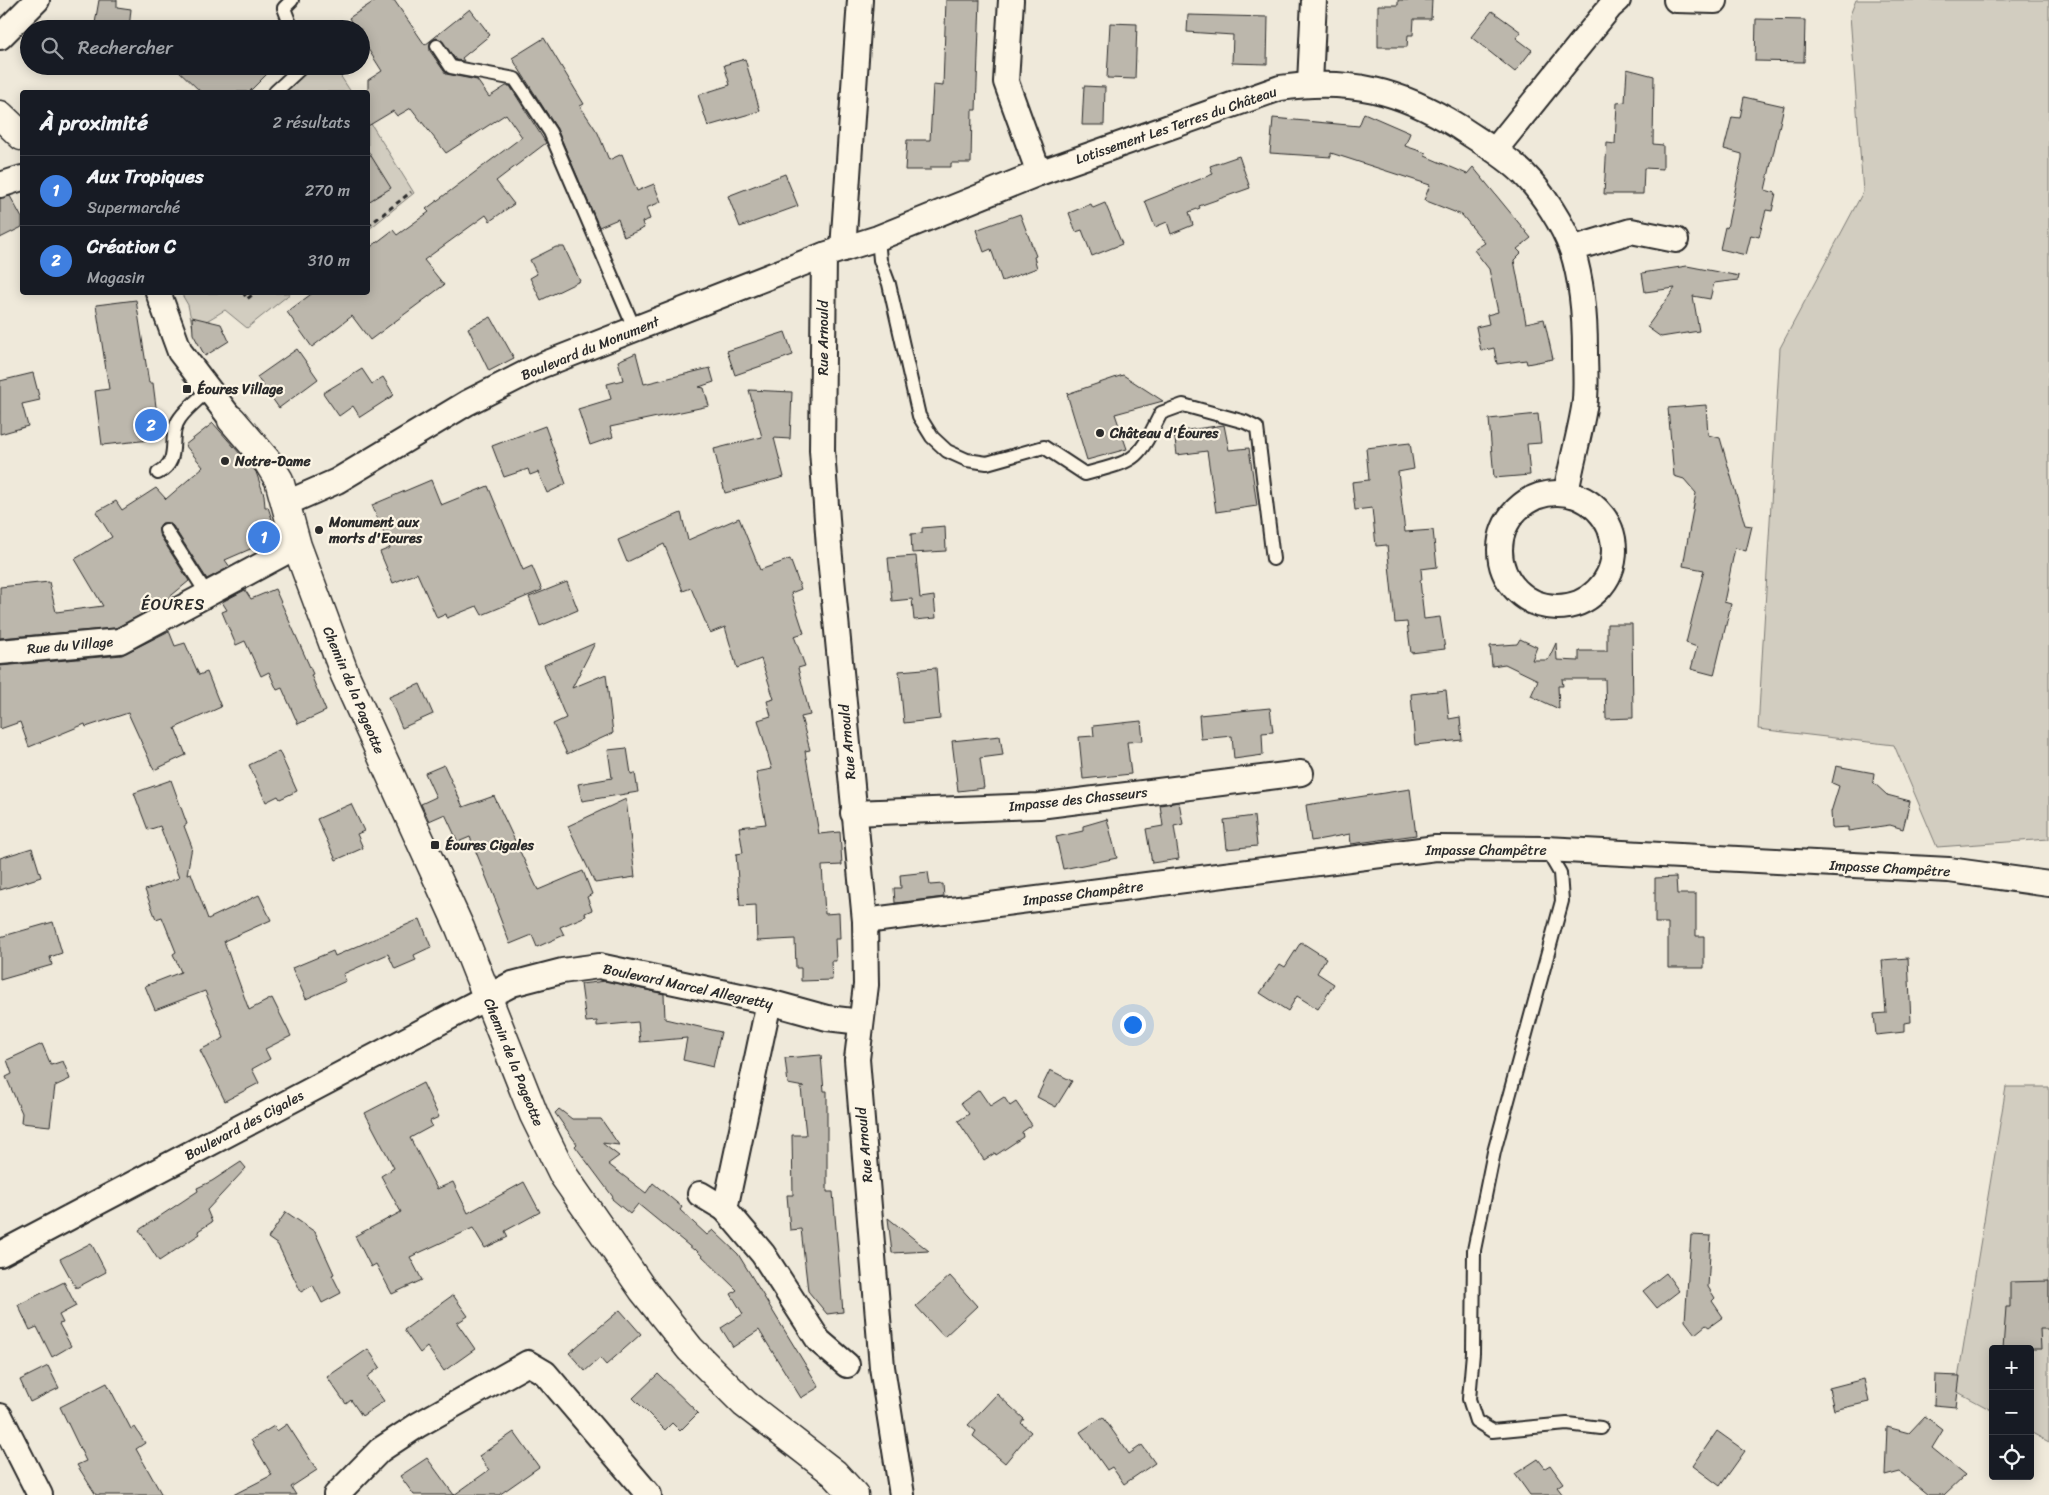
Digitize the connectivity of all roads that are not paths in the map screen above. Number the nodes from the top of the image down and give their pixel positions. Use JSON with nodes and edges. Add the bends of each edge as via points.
{"nodes":[{"id":1,"x":37,"y":0,"type":"edge"},
{"id":2,"x":292,"y":0,"type":"edge"},
{"id":3,"x":860,"y":0,"type":"edge"},
{"id":4,"x":1011,"y":0,"type":"edge"},
{"id":5,"x":1314,"y":0,"type":"edge"},
{"id":6,"x":1618,"y":0,"type":"edge"},
{"id":7,"x":1676,"y":0,"type":"edge"},
{"id":8,"x":1715,"y":1,"type":"edge"},
{"id":9,"x":289,"y":20,"type":"edge"},
{"id":10,"x":0,"y":37,"type":"edge"},
{"id":11,"x":437,"y":46,"type":"dead end"},
{"id":12,"x":293,"y":75,"type":"edge"},
{"id":13,"x":1310,"y":84,"type":"junction"},
{"id":14,"x":277,"y":90,"type":"edge"},
{"id":15,"x":0,"y":115,"type":"edge"},
{"id":16,"x":20,"y":134,"type":"edge"},
{"id":17,"x":1495,"y":150,"type":"junction"},
{"id":18,"x":1039,"y":173,"type":"junction"},
{"id":19,"x":20,"y":179,"type":"edge"},
{"id":20,"x":0,"y":185,"type":"edge"},
{"id":21,"x":878,"y":238,"type":"junction"},
{"id":22,"x":1676,"y":240,"type":"dead end"},
{"id":23,"x":1572,"y":250,"type":"junction"},
{"id":24,"x":833,"y":252,"type":"junction"},
{"id":25,"x":159,"y":295,"type":"edge"},
{"id":26,"x":635,"y":330,"type":"junction"},
{"id":27,"x":208,"y":390,"type":"junction"},
{"id":28,"x":232,"y":420,"type":"joint"},
{"id":29,"x":158,"y":473,"type":"dead end"},
{"id":30,"x":1566,"y":493,"type":"junction"},
{"id":31,"x":286,"y":504,"type":"junction"},
{"id":32,"x":166,"y":530,"type":"dead end"},
{"id":33,"x":297,"y":546,"type":"junction"},
{"id":34,"x":1273,"y":560,"type":"dead end"},
{"id":35,"x":207,"y":594,"type":"junction"},
{"id":36,"x":0,"y":652,"type":"edge"},
{"id":37,"x":1301,"y":773,"type":"dead end"},
{"id":38,"x":853,"y":813,"type":"junction"},
{"id":39,"x":1546,"y":850,"type":"junction"},
{"id":40,"x":2049,"y":884,"type":"edge"},
{"id":41,"x":865,"y":921,"type":"junction"},
{"id":42,"x":488,"y":996,"type":"junction"},
{"id":43,"x":769,"y":1002,"type":"junction"},
{"id":44,"x":861,"y":1022,"type":"junction"},
{"id":45,"x":700,"y":1194,"type":"dead end"},
{"id":46,"x":725,"y":1209,"type":"junction"},
{"id":47,"x":0,"y":1254,"type":"edge"},
{"id":48,"x":847,"y":1365,"type":"dead end"},
{"id":49,"x":0,"y":1416,"type":"edge"},
{"id":50,"x":1601,"y":1428,"type":"dead end"},
{"id":51,"x":40,"y":1495,"type":"edge"},
{"id":52,"x":336,"y":1495,"type":"edge"},
{"id":53,"x":649,"y":1495,"type":"edge"},
{"id":54,"x":854,"y":1495,"type":"edge"},
{"id":55,"x":902,"y":1495,"type":"edge"}],
"edges":[{"from":1,"to":10,"type":"street"},
{"from":2,"to":9,"type":"lane","via":[[284,8]]},
{"from":3,"to":24,"type":"street","name":"Rue Arnould"},
{"from":4,"to":18,"type":"street","via":[[1006,82]]},
{"from":5,"to":13,"type":"street"},
{"from":6,"to":17,"type":"street"},
{"from":7,"to":8,"type":"street"},
{"from":11,"to":26,"type":"lane","via":[[451,67],[515,79],[550,132]]},
{"from":12,"to":14,"type":"lane"},
{"from":13,"to":17,"type":"street","name":"Lotissement Les Terres du Château","via":[[1350,85],[1392,93],[1444,117]]},
{"from":13,"to":18,"type":"street","name":"Lotissement Les Terres du Château","via":[[1272,90]]},
{"from":15,"to":16,"type":"street"},
{"from":17,"to":23,"type":"street","name":"Lotissement Les Terres du Château","via":[[1524,174],[1548,205]]},
{"from":18,"to":21,"type":"street","name":"Lotissement Les Terres du Château"},
{"from":19,"to":20,"type":"street"},
{"from":21,"to":24,"type":"street","name":"Lotissement Les Terres du Château"},
{"from":21,"to":34,"type":"lane","via":[[880,260],[889,284],[919,416],[932,437],[948,451],[967,460],[987,463],[1044,447],[1085,474],[1131,460],[1143,450],[1161,413],[1183,405],[1245,422],[1257,428]]},
{"from":22,"to":23,"type":"street","via":[[1631,231]]},
{"from":23,"to":30,"type":"street","name":"Lotissement Les Terres du Château","via":[[1585,334],[1584,406]]},
{"from":24,"to":26,"type":"street","name":"Boulevard du Monument"},
{"from":24,"to":38,"type":"street","name":"Rue Arnould","via":[[822,450]]},
{"from":25,"to":27,"type":"street","via":[[180,352]]},
{"from":26,"to":31,"type":"street","name":"Boulevard du Monument","via":[[540,366],[467,403],[337,482]]},
{"from":27,"to":28,"type":"street"},
{"from":27,"to":29,"type":"lane","via":[[179,419],[172,459],[166,469]]},
{"from":28,"to":31,"type":"street","name":"Chemin de la Pageotte","via":[[268,462],[279,480]]},
{"from":30,"to":30,"type":"street","via":[[1546,494],[1527,501],[1512,514],[1500,545],[1504,571],[1514,588],[1530,601],[1549,607],[1568,607],[1588,600],[1602,587],[1612,569],[1615,549],[1611,529],[1601,512]]},
{"from":31,"to":33,"type":"street","name":"Chemin de la Pageotte"},
{"from":32,"to":35,"type":"lane"},
{"from":33,"to":35,"type":"street","name":"Rue du Village"},
{"from":33,"to":42,"type":"street","name":"Chemin de la Pageotte","via":[[345,675]]},
{"from":35,"to":36,"type":"street","name":"Rue du Village","via":[[120,641]]},
{"from":37,"to":38,"type":"street","name":"Impasse des Chasseurs","via":[[1039,806]]},
{"from":38,"to":41,"type":"street","name":"Rue Arnould"},
{"from":39,"to":40,"type":"street","name":"Impasse Champêtre","via":[[1949,870]]},
{"from":39,"to":41,"type":"street","name":"Impasse Champêtre","via":[[1436,848]]},
{"from":39,"to":50,"type":"lane","via":[[1560,873],[1562,901],[1494,1152],[1474,1250],[1469,1398],[1476,1421],[1492,1431],[1567,1424]]},
{"from":41,"to":44,"type":"street","name":"Rue Arnould","via":[[866,985]]},
{"from":42,"to":43,"type":"street","name":"Boulevard Marcel Allegretty","via":[[512,984],[562,971],[599,966]]},
{"from":42,"to":47,"type":"street","name":"Boulevard des Cigales"},
{"from":42,"to":54,"type":"street","name":"Chemin de la Pageotte","via":[[534,1115],[564,1176],[643,1290],[690,1349],[745,1404],[834,1473]]},
{"from":43,"to":44,"type":"street","name":"Boulevard Marcel Allegretty","via":[[827,1018]]},
{"from":43,"to":46,"type":"street"},
{"from":44,"to":55,"type":"street","name":"Rue Arnould","via":[[857,1059],[881,1347]]},
{"from":45,"to":46,"type":"street"},
{"from":46,"to":48,"type":"street","via":[[763,1254],[819,1341]]},
{"from":49,"to":51,"type":"street"},
{"from":52,"to":53,"type":"street","via":[[380,1450],[528,1363],[545,1373]]}]}
